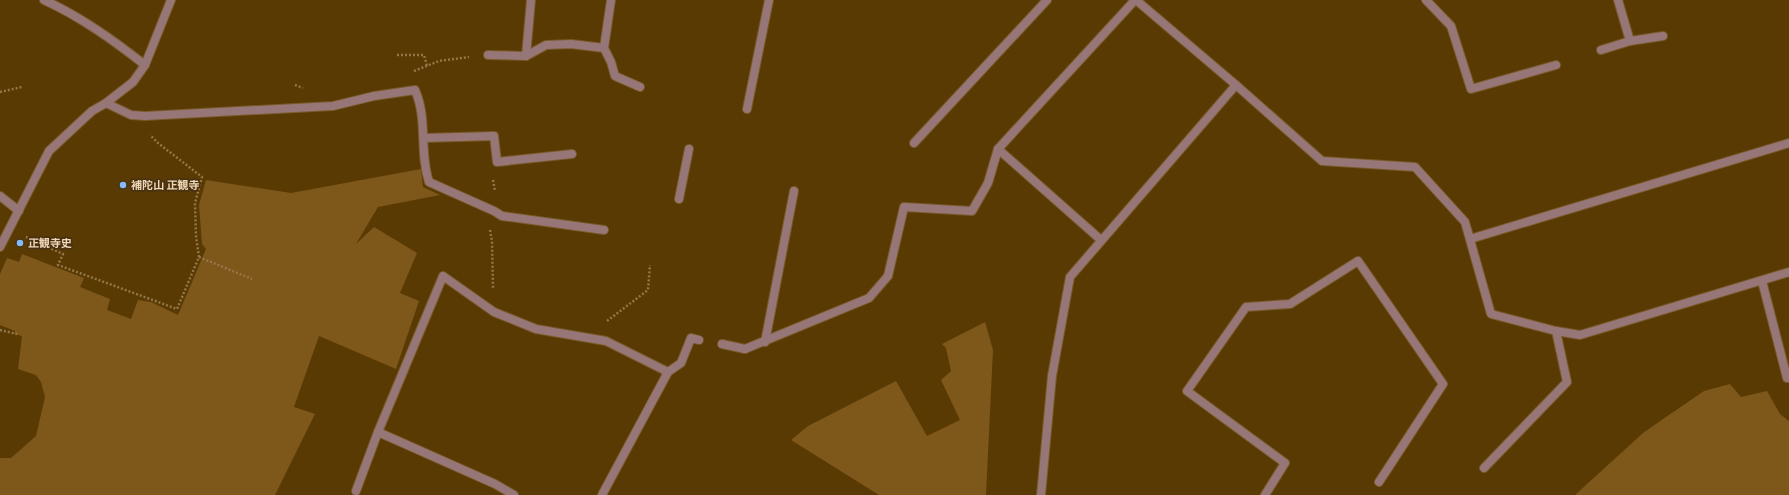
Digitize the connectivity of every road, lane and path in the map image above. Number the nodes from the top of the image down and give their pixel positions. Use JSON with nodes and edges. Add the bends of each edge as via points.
{"nodes":[{"id":1,"x":44,"y":0,"type":"edge"},
{"id":2,"x":171,"y":0,"type":"edge"},
{"id":3,"x":530,"y":0,"type":"edge"},
{"id":4,"x":611,"y":0,"type":"edge"},
{"id":5,"x":769,"y":0,"type":"edge"},
{"id":6,"x":1047,"y":0,"type":"edge"},
{"id":7,"x":1135,"y":0,"type":"edge"},
{"id":8,"x":1426,"y":0,"type":"edge"},
{"id":9,"x":1618,"y":0,"type":"edge"},
{"id":10,"x":1663,"y":36,"type":"dead end"},
{"id":11,"x":1630,"y":41,"type":"junction"},
{"id":12,"x":604,"y":48,"type":"junction"},
{"id":13,"x":1601,"y":50,"type":"dead end"},
{"id":14,"x":397,"y":55,"type":"dead end"},
{"id":15,"x":488,"y":55,"type":"joint"},
{"id":16,"x":526,"y":56,"type":"junction"},
{"id":17,"x":1556,"y":65,"type":"dead end"},
{"id":18,"x":145,"y":66,"type":"junction"},
{"id":19,"x":427,"y":66,"type":"junction"},
{"id":20,"x":413,"y":71,"type":"dead end"},
{"id":21,"x":1236,"y":85,"type":"junction"},
{"id":22,"x":22,"y":87,"type":"dead end"},
{"id":23,"x":640,"y":87,"type":"dead end"},
{"id":24,"x":0,"y":92,"type":"edge"},
{"id":25,"x":106,"y":103,"type":"junction"},
{"id":26,"x":747,"y":109,"type":"dead end"},
{"id":27,"x":131,"y":115,"type":"junction"},
{"id":28,"x":424,"y":138,"type":"junction"},
{"id":29,"x":914,"y":143,"type":"dead end"},
{"id":30,"x":1789,"y":143,"type":"edge"},
{"id":31,"x":998,"y":149,"type":"junction"},
{"id":32,"x":689,"y":150,"type":"dead end"},
{"id":33,"x":572,"y":154,"type":"dead end"},
{"id":34,"x":794,"y":191,"type":"dead end"},
{"id":35,"x":0,"y":196,"type":"edge"},
{"id":36,"x":679,"y":199,"type":"dead end"},
{"id":37,"x":19,"y":211,"type":"junction"},
{"id":38,"x":489,"y":228,"type":"dead end"},
{"id":39,"x":604,"y":230,"type":"dead end"},
{"id":40,"x":22,"y":235,"type":"dead end"},
{"id":41,"x":1470,"y":239,"type":"junction"},
{"id":42,"x":1101,"y":240,"type":"junction"},
{"id":43,"x":0,"y":247,"type":"edge"},
{"id":44,"x":200,"y":258,"type":"junction"},
{"id":45,"x":650,"y":264,"type":"dead end"},
{"id":46,"x":1789,"y":272,"type":"edge"},
{"id":47,"x":252,"y":279,"type":"dead end"},
{"id":48,"x":1762,"y":281,"type":"junction"},
{"id":49,"x":493,"y":296,"type":"dead end"},
{"id":50,"x":626,"y":306,"type":"dead end"},
{"id":51,"x":0,"y":330,"type":"edge"},
{"id":52,"x":1556,"y":331,"type":"junction"},
{"id":53,"x":17,"y":334,"type":"dead end"},
{"id":54,"x":699,"y":340,"type":"dead end"},
{"id":55,"x":765,"y":342,"type":"junction"},
{"id":56,"x":722,"y":344,"type":"dead end"},
{"id":57,"x":668,"y":372,"type":"junction"},
{"id":58,"x":1789,"y":378,"type":"edge"},
{"id":59,"x":378,"y":432,"type":"junction"},
{"id":60,"x":1484,"y":468,"type":"dead end"},
{"id":61,"x":1379,"y":482,"type":"dead end"},
{"id":62,"x":356,"y":491,"type":"dead end"},
{"id":63,"x":514,"y":495,"type":"edge"},
{"id":64,"x":602,"y":495,"type":"edge"},
{"id":65,"x":1040,"y":495,"type":"edge"},
{"id":66,"x":1265,"y":495,"type":"edge"}],
"edges":[{"from":1,"to":18,"type":"street","via":[[112,40]]},
{"from":2,"to":18,"type":"street"},
{"from":3,"to":16,"type":"street"},
{"from":4,"to":12,"type":"street"},
{"from":5,"to":26,"type":"street"},
{"from":6,"to":29,"type":"street"},
{"from":7,"to":21,"type":"street"},
{"from":7,"to":31,"type":"street"},
{"from":8,"to":17,"type":"street","via":[[1451,26],[1471,89]]},
{"from":9,"to":11,"type":"street"},
{"from":10,"to":11,"type":"street"},
{"from":11,"to":13,"type":"street"},
{"from":12,"to":16,"type":"street","via":[[571,44],[546,45]]},
{"from":12,"to":23,"type":"street","via":[[615,76]]},
{"from":14,"to":19,"type":"path","via":[[424,54]]},
{"from":15,"to":16,"type":"street"},
{"from":15,"to":19,"type":"path"},
{"from":18,"to":25,"type":"street","via":[[133,82]]},
{"from":19,"to":20,"type":"path"},
{"from":21,"to":41,"type":"street","via":[[1322,161],[1415,167],[1465,222]]},
{"from":21,"to":42,"type":"street"},
{"from":22,"to":24,"type":"path"},
{"from":25,"to":27,"type":"street"},
{"from":25,"to":37,"type":"street","via":[[92,111],[49,151]]},
{"from":27,"to":28,"type":"street","via":[[333,106],[415,90],[420,102]]},
{"from":27,"to":44,"type":"path","via":[[158,143],[202,177],[195,203]]},
{"from":28,"to":33,"type":"street","via":[[494,136],[497,162]]},
{"from":28,"to":39,"type":"street","via":[[424,167],[429,182],[502,216]]},
{"from":30,"to":41,"type":"street"},
{"from":31,"to":42,"type":"street"},
{"from":31,"to":55,"type":"street","via":[[988,183],[972,211],[904,207],[888,276],[869,298]]},
{"from":32,"to":36,"type":"street"},
{"from":34,"to":55,"type":"street"},
{"from":35,"to":37,"type":"street"},
{"from":37,"to":43,"type":"street"},
{"from":38,"to":49,"type":"path","via":[[492,241]]},
{"from":40,"to":44,"type":"path","via":[[63,254],[58,265],[177,309]]},
{"from":41,"to":52,"type":"street","via":[[1491,314]]},
{"from":42,"to":65,"type":"street","via":[[1070,278],[1052,376]]},
{"from":44,"to":47,"type":"path"},
{"from":45,"to":50,"type":"path","via":[[648,290]]},
{"from":46,"to":48,"type":"street"},
{"from":48,"to":52,"type":"street","via":[[1580,335]]},
{"from":48,"to":58,"type":"street"},
{"from":51,"to":53,"type":"path"},
{"from":52,"to":60,"type":"street","via":[[1567,382]]},
{"from":54,"to":57,"type":"street","via":[[691,338],[681,363]]},
{"from":55,"to":56,"type":"street","via":[[745,349]]},
{"from":57,"to":59,"type":"street","via":[[606,341],[536,329],[494,312],[443,276]]},
{"from":57,"to":64,"type":"street"},
{"from":59,"to":62,"type":"street"},
{"from":59,"to":63,"type":"street"},
{"from":61,"to":66,"type":"street","via":[[1443,384],[1358,261],[1290,304],[1246,307],[1187,391],[1285,463]]}]}
